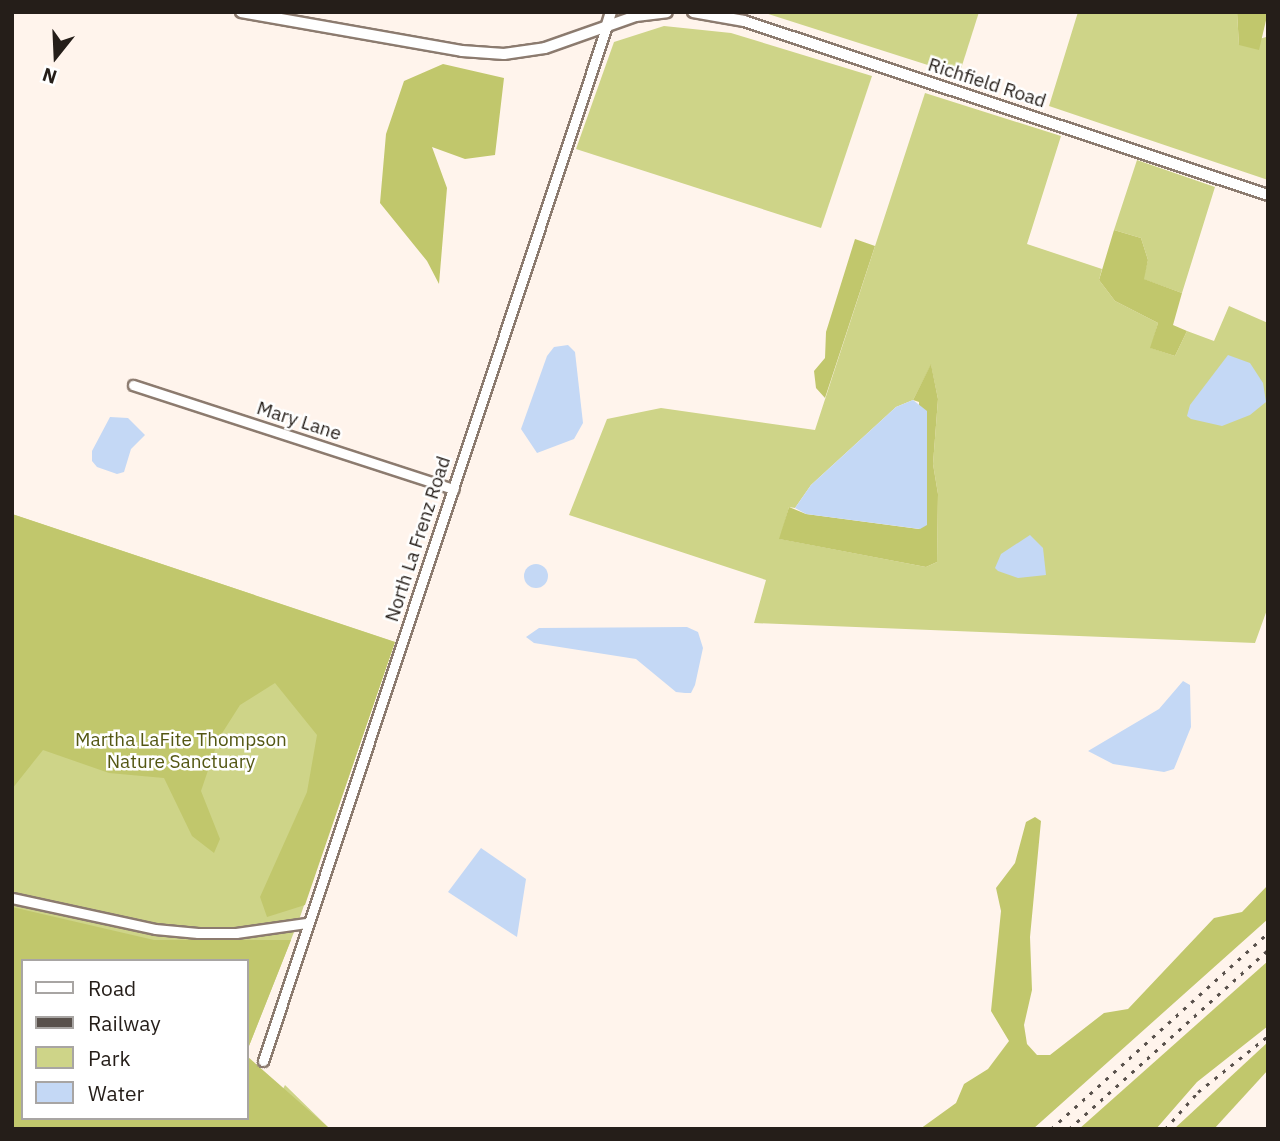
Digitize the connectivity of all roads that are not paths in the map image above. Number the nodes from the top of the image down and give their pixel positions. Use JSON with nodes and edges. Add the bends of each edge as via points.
{"nodes":[{"id":1,"x":241,"y":12,"type":"edge"},
{"id":2,"x":611,"y":12,"type":"edge"},
{"id":3,"x":667,"y":12,"type":"edge"},
{"id":4,"x":693,"y":12,"type":"edge"},
{"id":5,"x":637,"y":14,"type":"edge"},
{"id":6,"x":606,"y":28,"type":"junction"},
{"id":7,"x":1268,"y":195,"type":"edge"},
{"id":8,"x":133,"y":385,"type":"dead end"},
{"id":9,"x":454,"y":489,"type":"junction"},
{"id":10,"x":12,"y":898,"type":"edge"},
{"id":11,"x":306,"y":923,"type":"junction"},
{"id":12,"x":263,"y":1061,"type":"dead end"}],
"edges":[{"from":1,"to":6,"type":"street","via":[[482,53],[545,48]]},
{"from":2,"to":6,"type":"street"},
{"from":3,"to":5,"type":"street"},
{"from":4,"to":7,"type":"street","name":"Richfield Road","via":[[744,21]]},
{"from":5,"to":6,"type":"street"},
{"from":6,"to":9,"type":"street","name":"North La Frenz Road"},
{"from":8,"to":9,"type":"street","name":"Mary Lane"},
{"from":9,"to":11,"type":"street","name":"North La Frenz Road"},
{"from":10,"to":11,"type":"street","via":[[155,929],[198,933],[236,933]]},
{"from":11,"to":12,"type":"street","name":"North La Frenz Road"}]}
